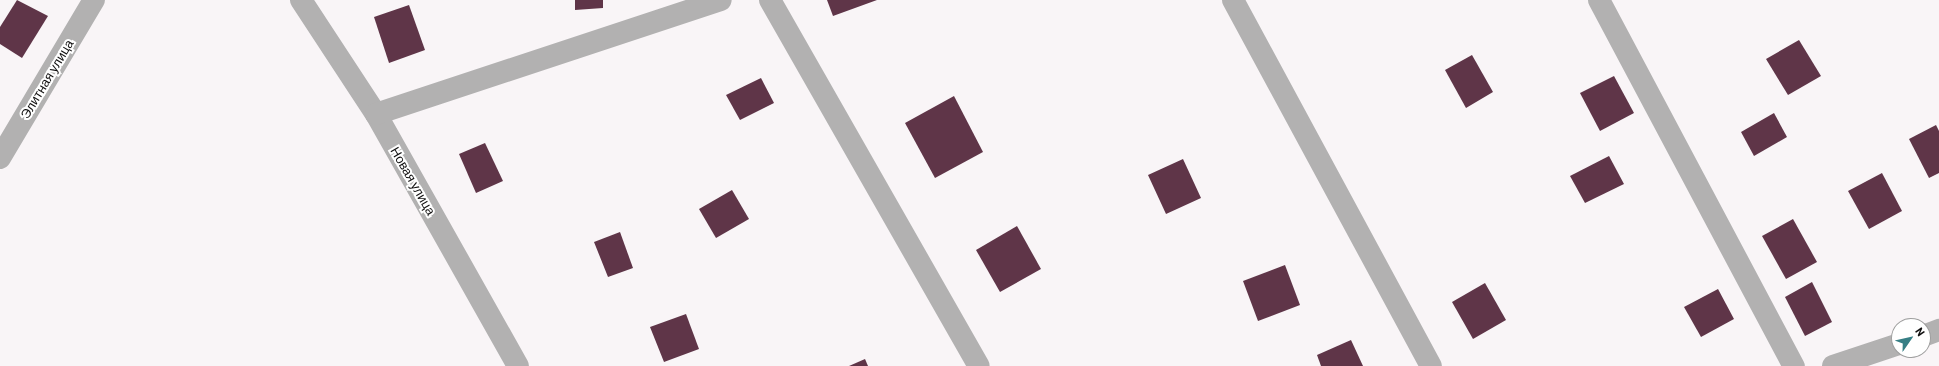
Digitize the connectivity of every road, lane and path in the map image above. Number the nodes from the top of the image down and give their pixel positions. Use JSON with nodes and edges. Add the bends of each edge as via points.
{"nodes":[{"id":1,"x":94,"y":0,"type":"edge"},
{"id":2,"x":301,"y":0,"type":"edge"},
{"id":3,"x":721,"y":0,"type":"edge"},
{"id":4,"x":770,"y":0,"type":"edge"},
{"id":5,"x":1233,"y":0,"type":"edge"},
{"id":6,"x":1599,"y":0,"type":"edge"},
{"id":7,"x":376,"y":114,"type":"junction"},
{"id":8,"x":0,"y":158,"type":"edge"},
{"id":9,"x":1891,"y":347,"type":"edge"},
{"id":10,"x":518,"y":366,"type":"edge"},
{"id":11,"x":979,"y":366,"type":"edge"},
{"id":12,"x":1431,"y":366,"type":"edge"},
{"id":13,"x":1794,"y":366,"type":"edge"},
{"id":14,"x":1833,"y":366,"type":"edge"}],
"edges":[{"from":1,"to":8,"type":"street","name":"Элитная улица"},
{"from":2,"to":7,"type":"street","name":"Новая улица"},
{"from":3,"to":7,"type":"street"},
{"from":4,"to":11,"type":"street"},
{"from":5,"to":12,"type":"street"},
{"from":6,"to":13,"type":"street"},
{"from":7,"to":10,"type":"street","name":"Новая улица"},
{"from":9,"to":14,"type":"street"}]}
